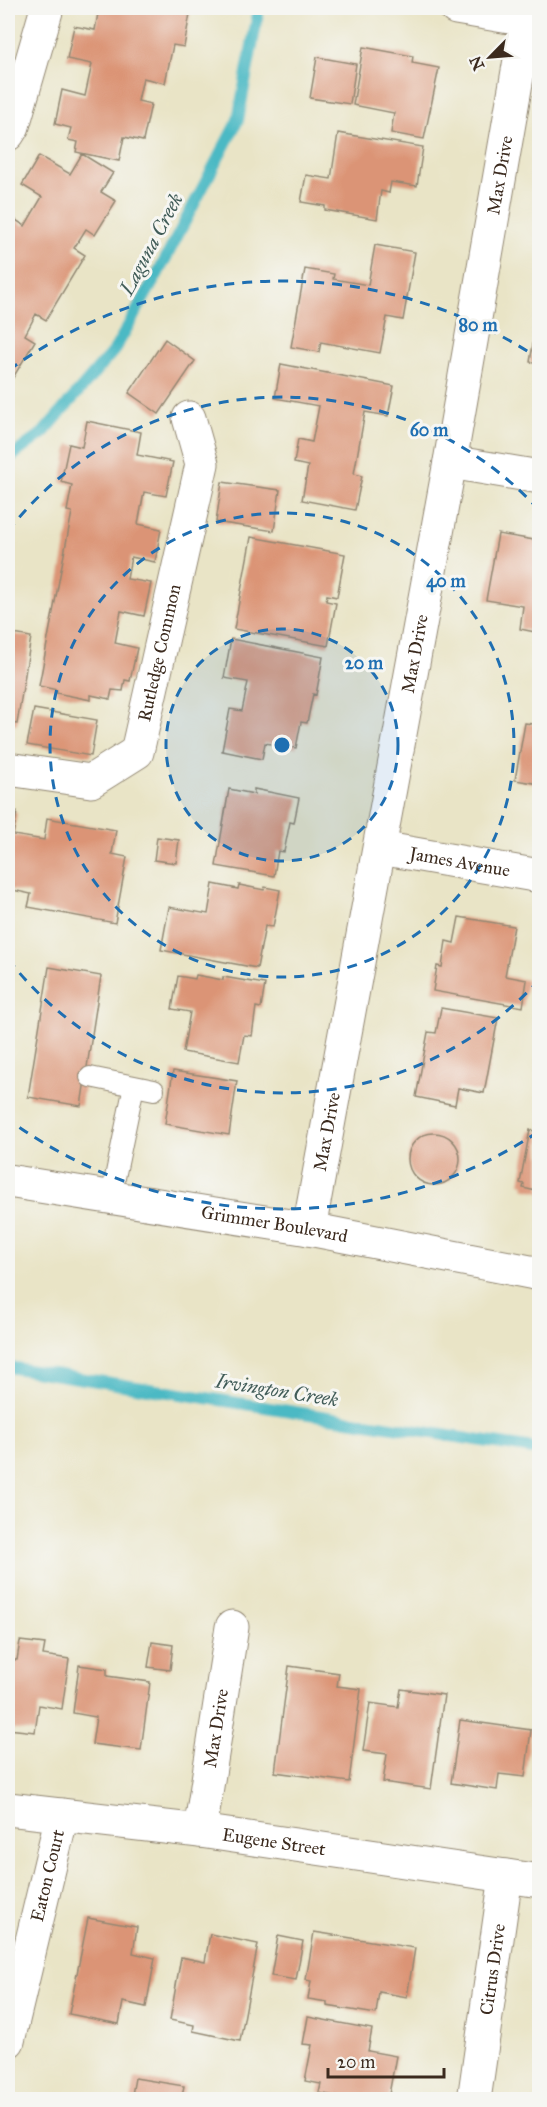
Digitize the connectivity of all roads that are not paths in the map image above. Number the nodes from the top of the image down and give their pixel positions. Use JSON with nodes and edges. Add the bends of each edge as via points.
{"nodes":[{"id":1,"x":47,"y":8,"type":"edge"},
{"id":2,"x":456,"y":8,"type":"edge"},
{"id":3,"x":532,"y":16,"type":"edge"},
{"id":4,"x":8,"y":134,"type":"edge"},
{"id":5,"x":189,"y":418,"type":"dead end"},
{"id":6,"x":450,"y":462,"type":"junction"},
{"id":7,"x":540,"y":477,"type":"edge"},
{"id":8,"x":8,"y":770,"type":"edge"},
{"id":9,"x":380,"y":848,"type":"junction"},
{"id":10,"x":540,"y":876,"type":"edge"},
{"id":11,"x":90,"y":1077,"type":"dead end"},
{"id":12,"x":134,"y":1086,"type":"junction"},
{"id":13,"x":154,"y":1090,"type":"dead end"},
{"id":14,"x":8,"y":1181,"type":"edge"},
{"id":15,"x":111,"y":1197,"type":"junction"},
{"id":16,"x":309,"y":1229,"type":"junction"},
{"id":17,"x":540,"y":1274,"type":"edge"},
{"id":18,"x":232,"y":1627,"type":"dead end"},
{"id":19,"x":8,"y":1809,"type":"edge"},
{"id":20,"x":62,"y":1815,"type":"junction"},
{"id":21,"x":200,"y":1831,"type":"junction"},
{"id":22,"x":506,"y":1876,"type":"junction"},
{"id":23,"x":540,"y":1881,"type":"edge"},
{"id":24,"x":8,"y":2042,"type":"edge"},
{"id":25,"x":474,"y":2100,"type":"edge"}],
"edges":[{"from":1,"to":4,"type":"street"},
{"from":2,"to":3,"type":"street"},
{"from":3,"to":6,"type":"street","name":"Max Drive"},
{"from":5,"to":8,"type":"street","name":"Rutledge Common","via":[[202,464],[138,752],[91,782]]},
{"from":6,"to":7,"type":"street"},
{"from":6,"to":9,"type":"street","name":"Max Drive"},
{"from":9,"to":10,"type":"street","name":"James Avenue"},
{"from":9,"to":16,"type":"street","name":"Max Drive"},
{"from":11,"to":12,"type":"lane"},
{"from":12,"to":13,"type":"lane"},
{"from":12,"to":15,"type":"lane"},
{"from":14,"to":15,"type":"street","name":"Grimmer Boulevard"},
{"from":15,"to":16,"type":"street","name":"Grimmer Boulevard"},
{"from":16,"to":17,"type":"street","name":"Grimmer Boulevard"},
{"from":18,"to":21,"type":"street","name":"Max Drive"},
{"from":19,"to":20,"type":"street","name":"Eugene Street"},
{"from":20,"to":21,"type":"street","name":"Eugene Street"},
{"from":20,"to":24,"type":"street","name":"Eaton Court"},
{"from":21,"to":22,"type":"street","name":"Eugene Street"},
{"from":22,"to":23,"type":"street","name":"Eugene Street"},
{"from":22,"to":25,"type":"street","name":"Citrus Drive"}]}
